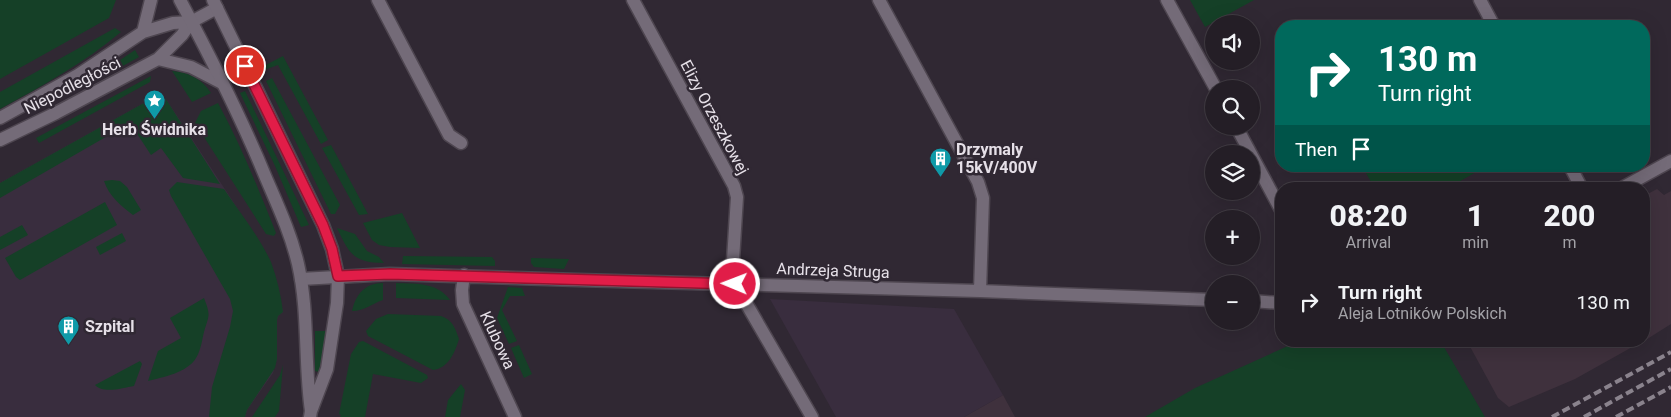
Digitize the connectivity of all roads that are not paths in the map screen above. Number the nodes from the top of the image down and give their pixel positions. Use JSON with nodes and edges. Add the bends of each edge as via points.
{"nodes":[{"id":1,"x":151,"y":0,"type":"edge"},
{"id":2,"x":180,"y":0,"type":"edge"},
{"id":3,"x":378,"y":0,"type":"edge"},
{"id":4,"x":634,"y":0,"type":"edge"},
{"id":5,"x":879,"y":0,"type":"edge"},
{"id":6,"x":1168,"y":0,"type":"edge"},
{"id":7,"x":1480,"y":0,"type":"edge"},
{"id":8,"x":215,"y":4,"type":"edge"},
{"id":9,"x":1491,"y":20,"type":"edge"},
{"id":10,"x":191,"y":22,"type":"junction"},
{"id":11,"x":143,"y":32,"type":"junction"},
{"id":12,"x":158,"y":59,"type":"junction"},
{"id":13,"x":1211,"y":80,"type":"edge"},
{"id":14,"x":222,"y":82,"type":"junction"},
{"id":15,"x":0,"y":118,"type":"edge"},
{"id":16,"x":0,"y":140,"type":"edge"},
{"id":17,"x":461,"y":143,"type":"dead end"},
{"id":18,"x":1671,"y":161,"type":"edge"},
{"id":19,"x":1260,"y":171,"type":"edge"},
{"id":20,"x":1633,"y":182,"type":"edge"},
{"id":21,"x":1275,"y":199,"type":"edge"},
{"id":22,"x":338,"y":276,"type":"junction"},
{"id":23,"x":464,"y":276,"type":"junction"},
{"id":24,"x":301,"y":279,"type":"junction"},
{"id":25,"x":735,"y":284,"type":"junction"},
{"id":26,"x":980,"y":291,"type":"junction"},
{"id":27,"x":1205,"y":300,"type":"edge"},
{"id":28,"x":1260,"y":301,"type":"edge"},
{"id":29,"x":1275,"y":302,"type":"edge"},
{"id":30,"x":310,"y":414,"type":"edge"},
{"id":31,"x":515,"y":417,"type":"edge"},
{"id":32,"x":812,"y":417,"type":"edge"}],
"edges":[{"from":1,"to":11,"type":"street"},
{"from":2,"to":10,"type":"street"},
{"from":3,"to":17,"type":"street","via":[[449,135]]},
{"from":4,"to":25,"type":"street","name":"Elizy Orzeszkowej","via":[[734,186]]},
{"from":5,"to":26,"type":"street","via":[[978,182],[983,198]]},
{"from":6,"to":13,"type":"street"},
{"from":7,"to":9,"type":"street"},
{"from":8,"to":10,"type":"street","name":"Niepodległości"},
{"from":8,"to":22,"type":"street","via":[[323,225]]},
{"from":10,"to":11,"type":"street","name":"Niepodległości","via":[[173,22]]},
{"from":10,"to":12,"type":"street","name":"Niepodległości"},
{"from":10,"to":14,"type":"street"},
{"from":11,"to":15,"type":"street","name":"Niepodległości","via":[[78,75]]},
{"from":12,"to":14,"type":"street","via":[[191,67]]},
{"from":12,"to":16,"type":"street","name":"Niepodległości"},
{"from":14,"to":24,"type":"street","via":[[277,204]]},
{"from":18,"to":20,"type":"street"},
{"from":19,"to":21,"type":"street"},
{"from":22,"to":23,"type":"street","name":"Andrzeja Struga"},
{"from":22,"to":24,"type":"street","name":"Andrzeja Struga"},
{"from":22,"to":30,"type":"street","via":[[337,309],[327,369]]},
{"from":23,"to":25,"type":"street","name":"Andrzeja Struga"},
{"from":23,"to":31,"type":"street","name":"Klubowa","via":[[463,304]]},
{"from":24,"to":30,"type":"street"},
{"from":25,"to":26,"type":"street","name":"Andrzeja Struga"},
{"from":25,"to":32,"type":"street","name":"Elizy Orzeszkowej"},
{"from":26,"to":27,"type":"street","name":"Andrzeja Struga"},
{"from":28,"to":29,"type":"street"}]}
